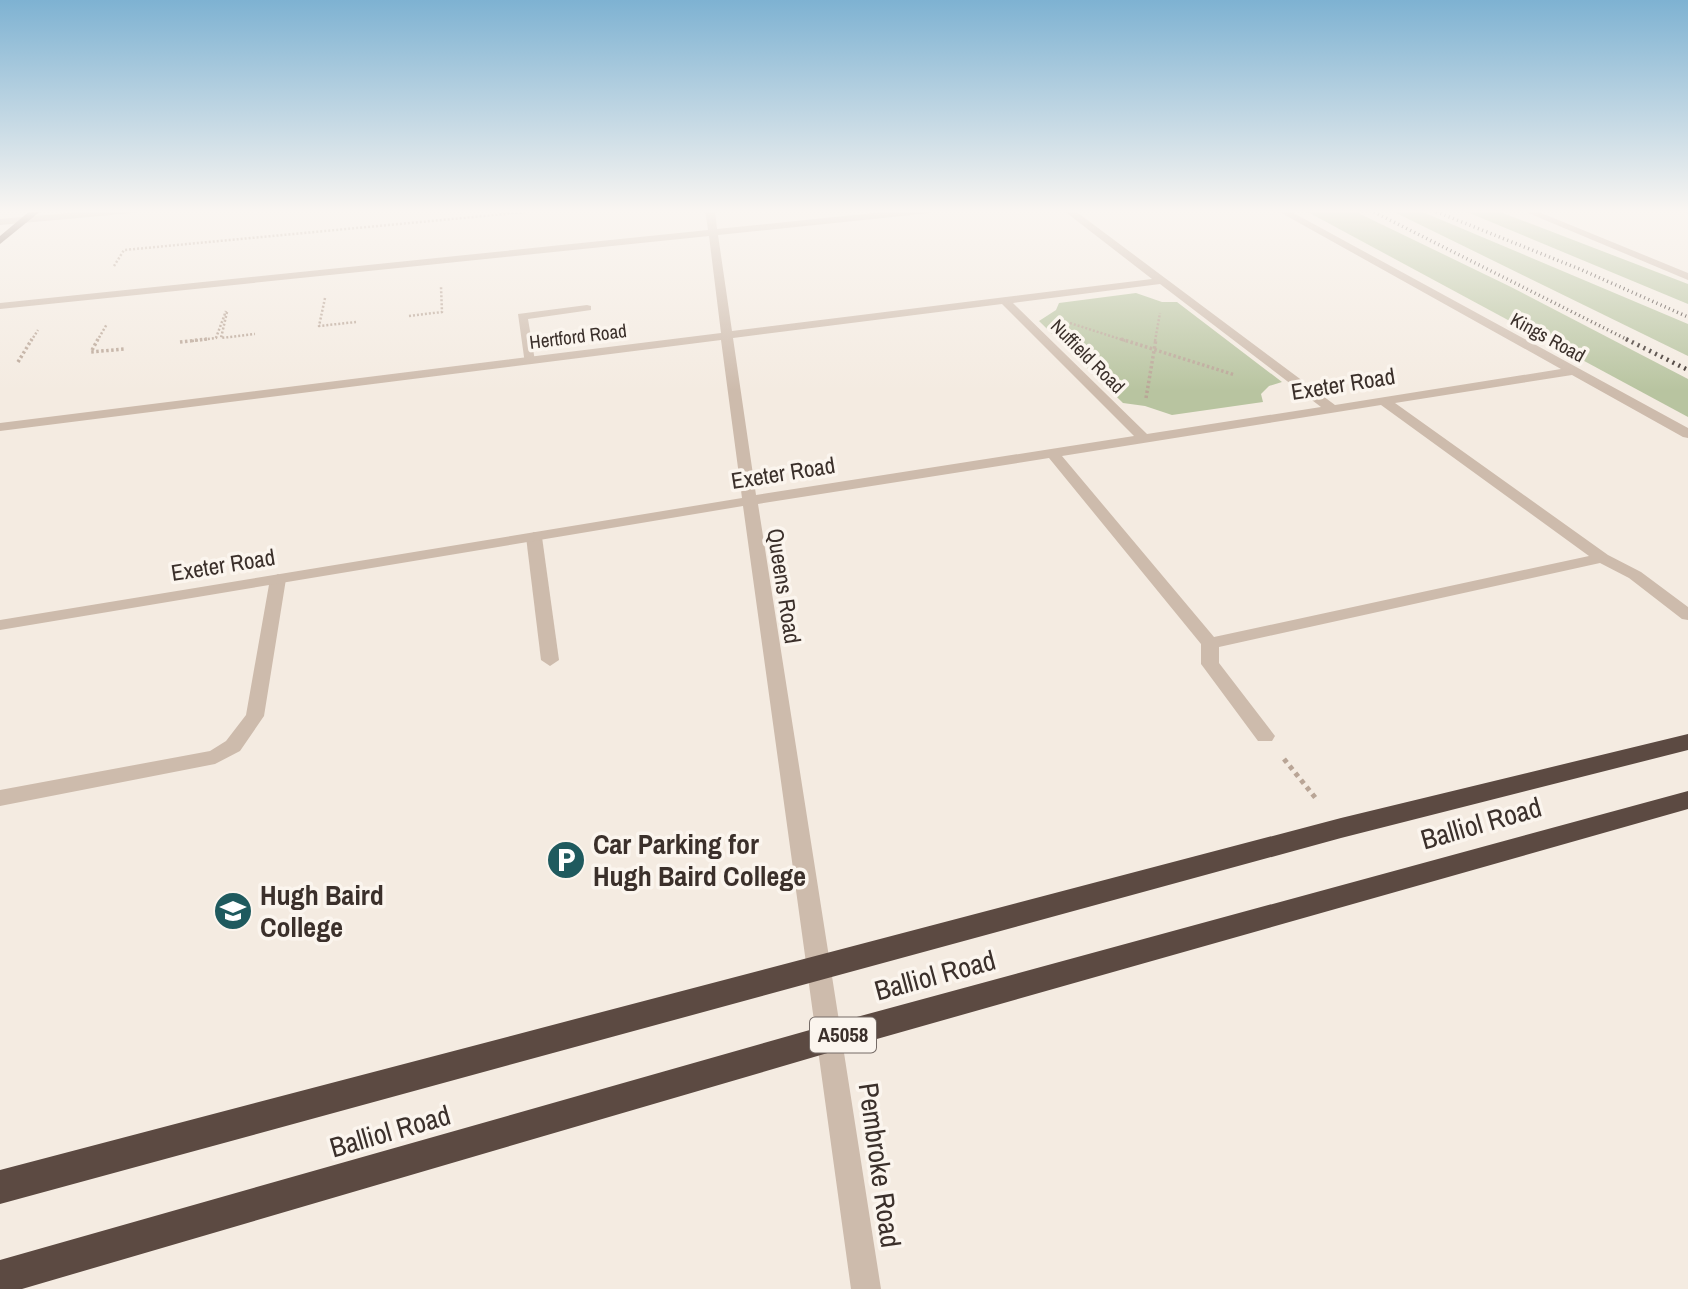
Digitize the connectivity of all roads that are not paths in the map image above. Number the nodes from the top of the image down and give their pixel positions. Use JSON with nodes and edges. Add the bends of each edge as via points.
{"nodes":[{"id":1,"x":346,"y":270,"type":"edge"},
{"id":2,"x":718,"y":270,"type":"edge"},
{"id":3,"x":1146,"y":270,"type":"edge"},
{"id":4,"x":1390,"y":270,"type":"edge"},
{"id":5,"x":1671,"y":270,"type":"edge"},
{"id":6,"x":1688,"y":277,"type":"edge"},
{"id":7,"x":1160,"y":281,"type":"junction"},
{"id":8,"x":1005,"y":301,"type":"junction"},
{"id":9,"x":0,"y":306,"type":"edge"},
{"id":10,"x":587,"y":308,"type":"dead end"},
{"id":11,"x":727,"y":337,"type":"junction"},
{"id":12,"x":529,"y":361,"type":"junction"},
{"id":13,"x":1574,"y":371,"type":"junction"},
{"id":14,"x":1384,"y":401,"type":"junction"},
{"id":15,"x":1332,"y":409,"type":"junction"},
{"id":16,"x":0,"y":427,"type":"edge"},
{"id":17,"x":1688,"y":434,"type":"edge"},
{"id":18,"x":1143,"y":439,"type":"junction"},
{"id":19,"x":1052,"y":453,"type":"junction"},
{"id":20,"x":748,"y":501,"type":"junction"},
{"id":21,"x":534,"y":537,"type":"junction"},
{"id":22,"x":1602,"y":558,"type":"junction"},
{"id":23,"x":278,"y":579,"type":"junction"},
{"id":24,"x":1688,"y":615,"type":"edge"},
{"id":25,"x":0,"y":625,"type":"edge"},
{"id":26,"x":1210,"y":643,"type":"junction"},
{"id":27,"x":550,"y":660,"type":"dead end"},
{"id":28,"x":1265,"y":736,"type":"road end"},
{"id":29,"x":1688,"y":742,"type":"edge"},
{"id":30,"x":0,"y":799,"type":"edge"},
{"id":31,"x":1688,"y":800,"type":"edge"},
{"id":32,"x":819,"y":967,"type":"junction"},
{"id":33,"x":831,"y":1038,"type":"junction"},
{"id":34,"x":0,"y":1187,"type":"edge"},
{"id":35,"x":0,"y":1278,"type":"edge"},
{"id":36,"x":866,"y":1289,"type":"edge"}],
"edges":[{"from":1,"to":9,"type":"street"},
{"from":2,"to":11,"type":"street","name":"Queens Road"},
{"from":3,"to":7,"type":"street"},
{"from":4,"to":13,"type":"street","name":"Kings Road"},
{"from":5,"to":6,"type":"street"},
{"from":7,"to":8,"type":"street","name":"Hertford Road"},
{"from":7,"to":15,"type":"street"},
{"from":8,"to":11,"type":"street","name":"Hertford Road"},
{"from":8,"to":18,"type":"street","name":"Nuffield Road"},
{"from":10,"to":12,"type":"street","via":[[522,316]]},
{"from":11,"to":12,"type":"street","name":"Hertford Road"},
{"from":11,"to":20,"type":"street","name":"Queens Road"},
{"from":12,"to":16,"type":"street","name":"Hertford Road"},
{"from":13,"to":14,"type":"street","name":"Exeter Road"},
{"from":13,"to":17,"type":"street","name":"Kings Road"},
{"from":14,"to":15,"type":"street","name":"Exeter Road"},
{"from":14,"to":22,"type":"street"},
{"from":15,"to":18,"type":"street","name":"Exeter Road"},
{"from":18,"to":19,"type":"street","name":"Exeter Road"},
{"from":19,"to":20,"type":"street","name":"Exeter Road"},
{"from":19,"to":26,"type":"street"},
{"from":20,"to":21,"type":"street","name":"Exeter Road"},
{"from":20,"to":32,"type":"street","name":"Queens Road"},
{"from":21,"to":23,"type":"street","name":"Exeter Road"},
{"from":21,"to":27,"type":"street"},
{"from":22,"to":24,"type":"street","via":[[1635,575]]},
{"from":22,"to":26,"type":"street"},
{"from":23,"to":25,"type":"street","name":"Exeter Road"},
{"from":23,"to":30,"type":"street","via":[[255,716],[233,746],[215,757]]},
{"from":26,"to":28,"type":"street","via":[[1210,664]]},
{"from":29,"to":32,"type":"highway","name":"Balliol Road","via":[[1341,828]]},
{"from":31,"to":33,"type":"highway","name":"Balliol Road","number":"A5058"},
{"from":32,"to":33,"type":"street","name":"Pembroke Road"},
{"from":32,"to":34,"type":"highway","name":"Balliol Road"},
{"from":33,"to":35,"type":"highway","name":"Balliol Road","number":"A5058"},
{"from":33,"to":36,"type":"street","name":"Pembroke Road"}]}
